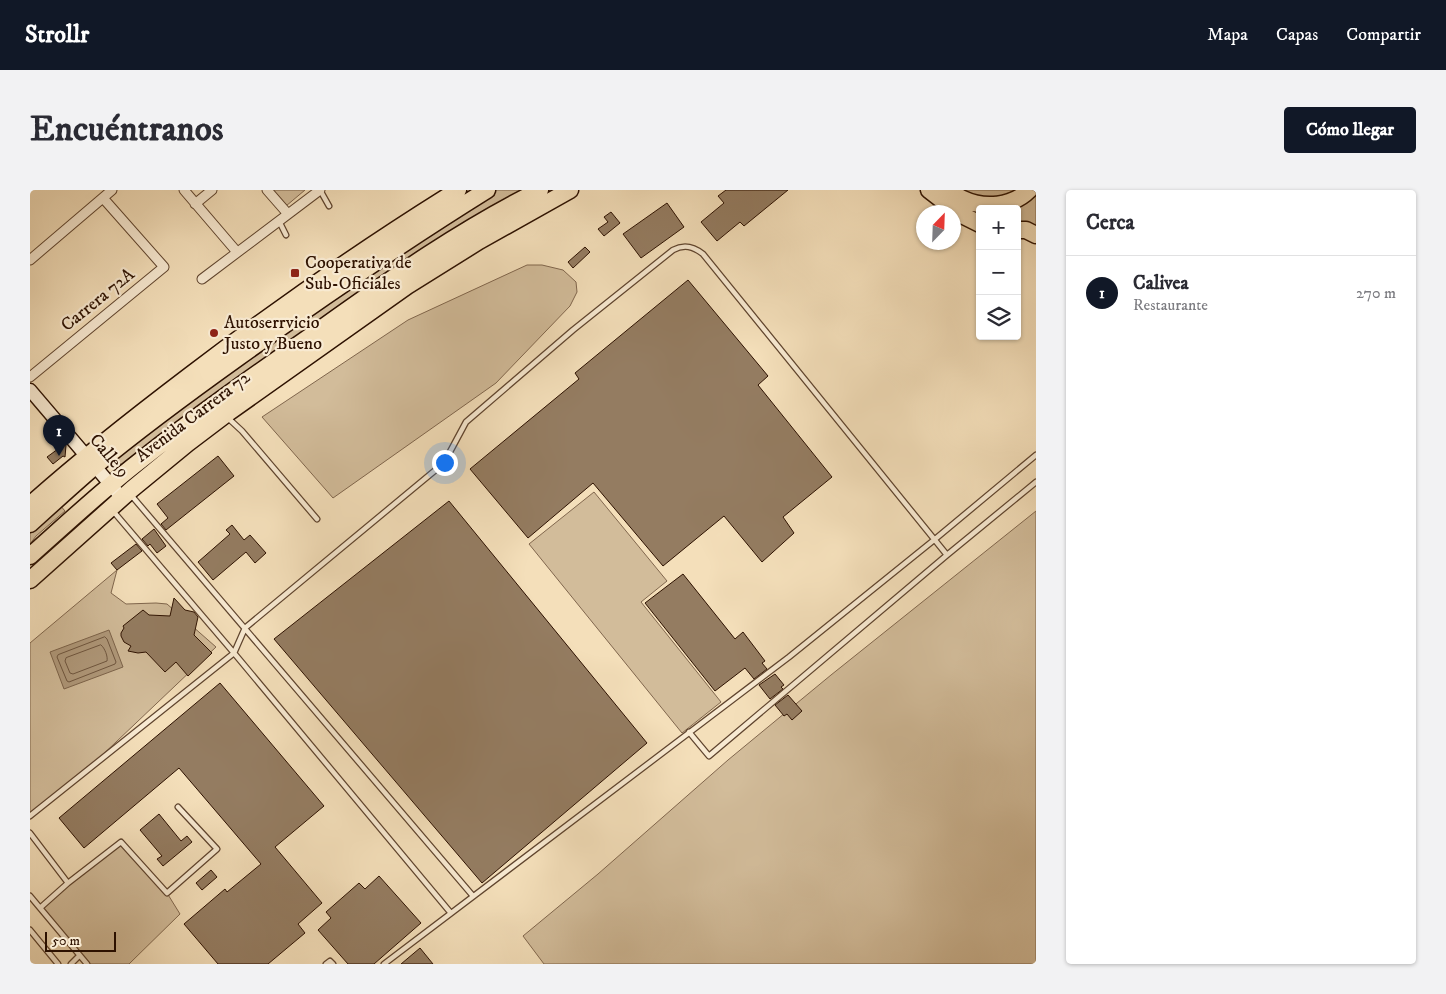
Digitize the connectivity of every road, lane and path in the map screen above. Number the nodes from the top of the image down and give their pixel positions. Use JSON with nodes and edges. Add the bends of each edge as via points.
{"nodes":[{"id":1,"x":112,"y":190,"type":"edge"},
{"id":2,"x":184,"y":190,"type":"edge"},
{"id":3,"x":212,"y":190,"type":"edge"},
{"id":4,"x":267,"y":190,"type":"edge"},
{"id":5,"x":320,"y":190,"type":"edge"},
{"id":6,"x":458,"y":190,"type":"edge"},
{"id":7,"x":487,"y":190,"type":"edge"},
{"id":8,"x":540,"y":190,"type":"edge"},
{"id":9,"x":570,"y":190,"type":"edge"},
{"id":10,"x":930,"y":190,"type":"edge"},
{"id":11,"x":949,"y":190,"type":"edge"},
{"id":12,"x":1029,"y":190,"type":"edge"},
{"id":13,"x":436,"y":197,"type":"edge"},
{"id":14,"x":103,"y":198,"type":"junction"},
{"id":15,"x":195,"y":204,"type":"junction"},
{"id":16,"x":329,"y":206,"type":"dead end"},
{"id":17,"x":288,"y":214,"type":"junction"},
{"id":18,"x":279,"y":221,"type":"junction"},
{"id":19,"x":976,"y":222,"type":"edge"},
{"id":20,"x":1021,"y":230,"type":"edge"},
{"id":21,"x":465,"y":232,"type":"junction"},
{"id":22,"x":286,"y":235,"type":"dead end"},
{"id":23,"x":1036,"y":235,"type":"edge"},
{"id":24,"x":237,"y":252,"type":"junction"},
{"id":25,"x":449,"y":259,"type":"junction"},
{"id":26,"x":30,"y":260,"type":"edge"},
{"id":27,"x":202,"y":278,"type":"dead end"},
{"id":28,"x":326,"y":295,"type":"junction"},
{"id":29,"x":295,"y":299,"type":"junction"},
{"id":30,"x":30,"y":377,"type":"edge"},
{"id":31,"x":30,"y":390,"type":"edge"},
{"id":32,"x":225,"y":415,"type":"junction"},
{"id":33,"x":1036,"y":455,"type":"edge"},
{"id":34,"x":90,"y":461,"type":"junction"},
{"id":35,"x":1036,"y":482,"type":"edge"},
{"id":36,"x":110,"y":485,"type":"junction"},
{"id":37,"x":120,"y":499,"type":"junction"},
{"id":38,"x":30,"y":505,"type":"edge"},
{"id":39,"x":317,"y":519,"type":"dead end"},
{"id":40,"x":30,"y":524,"type":"edge"},
{"id":41,"x":934,"y":540,"type":"junction"},
{"id":42,"x":947,"y":555,"type":"junction"},
{"id":43,"x":30,"y":556,"type":"edge"},
{"id":44,"x":30,"y":580,"type":"edge"},
{"id":45,"x":245,"y":628,"type":"junction"},
{"id":46,"x":234,"y":653,"type":"junction"},
{"id":47,"x":689,"y":732,"type":"junction"},
{"id":48,"x":178,"y":807,"type":"dead end"},
{"id":49,"x":30,"y":816,"type":"edge"},
{"id":50,"x":30,"y":833,"type":"edge"},
{"id":51,"x":68,"y":883,"type":"junction"},
{"id":52,"x":30,"y":896,"type":"edge"},
{"id":53,"x":473,"y":896,"type":"junction"},
{"id":54,"x":40,"y":908,"type":"junction"},
{"id":55,"x":450,"y":912,"type":"junction"},
{"id":56,"x":30,"y":930,"type":"edge"},
{"id":57,"x":80,"y":956,"type":"junction"},
{"id":58,"x":58,"y":964,"type":"edge"},
{"id":59,"x":71,"y":964,"type":"edge"},
{"id":60,"x":87,"y":964,"type":"edge"},
{"id":61,"x":326,"y":964,"type":"edge"},
{"id":62,"x":333,"y":964,"type":"edge"},
{"id":63,"x":384,"y":964,"type":"edge"}],
"edges":[{"from":1,"to":14,"type":"street"},
{"from":2,"to":15,"type":"street"},
{"from":3,"to":15,"type":"street"},
{"from":4,"to":17,"type":"street"},
{"from":5,"to":16,"type":"lane"},
{"from":5,"to":17,"type":"street"},
{"from":6,"to":13,"type":"highway","name":"Avenida Carrera 72"},
{"from":7,"to":28,"type":"highway","name":"Avenida Carrera 72"},
{"from":8,"to":21,"type":"highway","name":"Avenida Carrera 72"},
{"from":9,"to":25,"type":"highway","name":"Avenida Carrera 72"},
{"from":10,"to":19,"type":"highway","via":[[960,214]]},
{"from":11,"to":12,"type":"highway","via":[[962,199],[989,205],[1014,200]]},
{"from":13,"to":29,"type":"highway","name":"Avenida Carrera 72"},
{"from":14,"to":26,"type":"street"},
{"from":14,"to":30,"type":"street","name":"Carrera 72A","via":[[164,267]]},
{"from":15,"to":24,"type":"street"},
{"from":17,"to":18,"type":"street"},
{"from":18,"to":22,"type":"lane"},
{"from":18,"to":24,"type":"street"},
{"from":20,"to":23,"type":"highway"},
{"from":21,"to":25,"type":"highway"},
{"from":21,"to":36,"type":"highway","name":"Avenida Carrera 72","via":[[372,292],[210,407]]},
{"from":24,"to":27,"type":"street"},
{"from":25,"to":32,"type":"highway","name":"Avenida Carrera 72"},
{"from":28,"to":29,"type":"highway"},
{"from":28,"to":34,"type":"highway","name":"Avenida Carrera 72","via":[[136,433]]},
{"from":29,"to":34,"type":"highway","name":"Avenida Carrera 72","via":[[230,345]]},
{"from":31,"to":34,"type":"street","name":"Calle 9"},
{"from":32,"to":37,"type":"highway","name":"Avenida Carrera 72"},
{"from":32,"to":39,"type":"lane"},
{"from":33,"to":41,"type":"lane"},
{"from":34,"to":36,"type":"street","name":"Calle 9"},
{"from":34,"to":38,"type":"highway","name":"Avenida Carrera 72"},
{"from":34,"to":40,"type":"highway","name":"Avenida Carrera 72"},
{"from":35,"to":42,"type":"lane"},
{"from":36,"to":37,"type":"street","name":"Calle 9"},
{"from":36,"to":43,"type":"highway","name":"Avenida Carrera 72"},
{"from":37,"to":44,"type":"highway","name":"Avenida Carrera 72"},
{"from":37,"to":45,"type":"lane"},
{"from":37,"to":46,"type":"lane"},
{"from":41,"to":42,"type":"lane"},
{"from":41,"to":45,"type":"lane","via":[[703,254],[685,246],[673,250],[466,422],[444,462]]},
{"from":41,"to":47,"type":"lane","via":[[789,657]]},
{"from":42,"to":47,"type":"lane","via":[[709,756]]},
{"from":45,"to":46,"type":"lane"},
{"from":45,"to":53,"type":"lane"},
{"from":46,"to":49,"type":"lane"},
{"from":46,"to":55,"type":"lane"},
{"from":47,"to":53,"type":"lane"},
{"from":48,"to":51,"type":"lane","via":[[217,849],[167,893],[121,842]]},
{"from":50,"to":51,"type":"lane"},
{"from":51,"to":54,"type":"lane"},
{"from":52,"to":54,"type":"lane"},
{"from":53,"to":55,"type":"lane"},
{"from":54,"to":57,"type":"lane"},
{"from":55,"to":63,"type":"lane"},
{"from":56,"to":58,"type":"lane"},
{"from":57,"to":59,"type":"lane"},
{"from":57,"to":60,"type":"lane"},
{"from":61,"to":62,"type":"lane","via":[[330,961]]}]}
